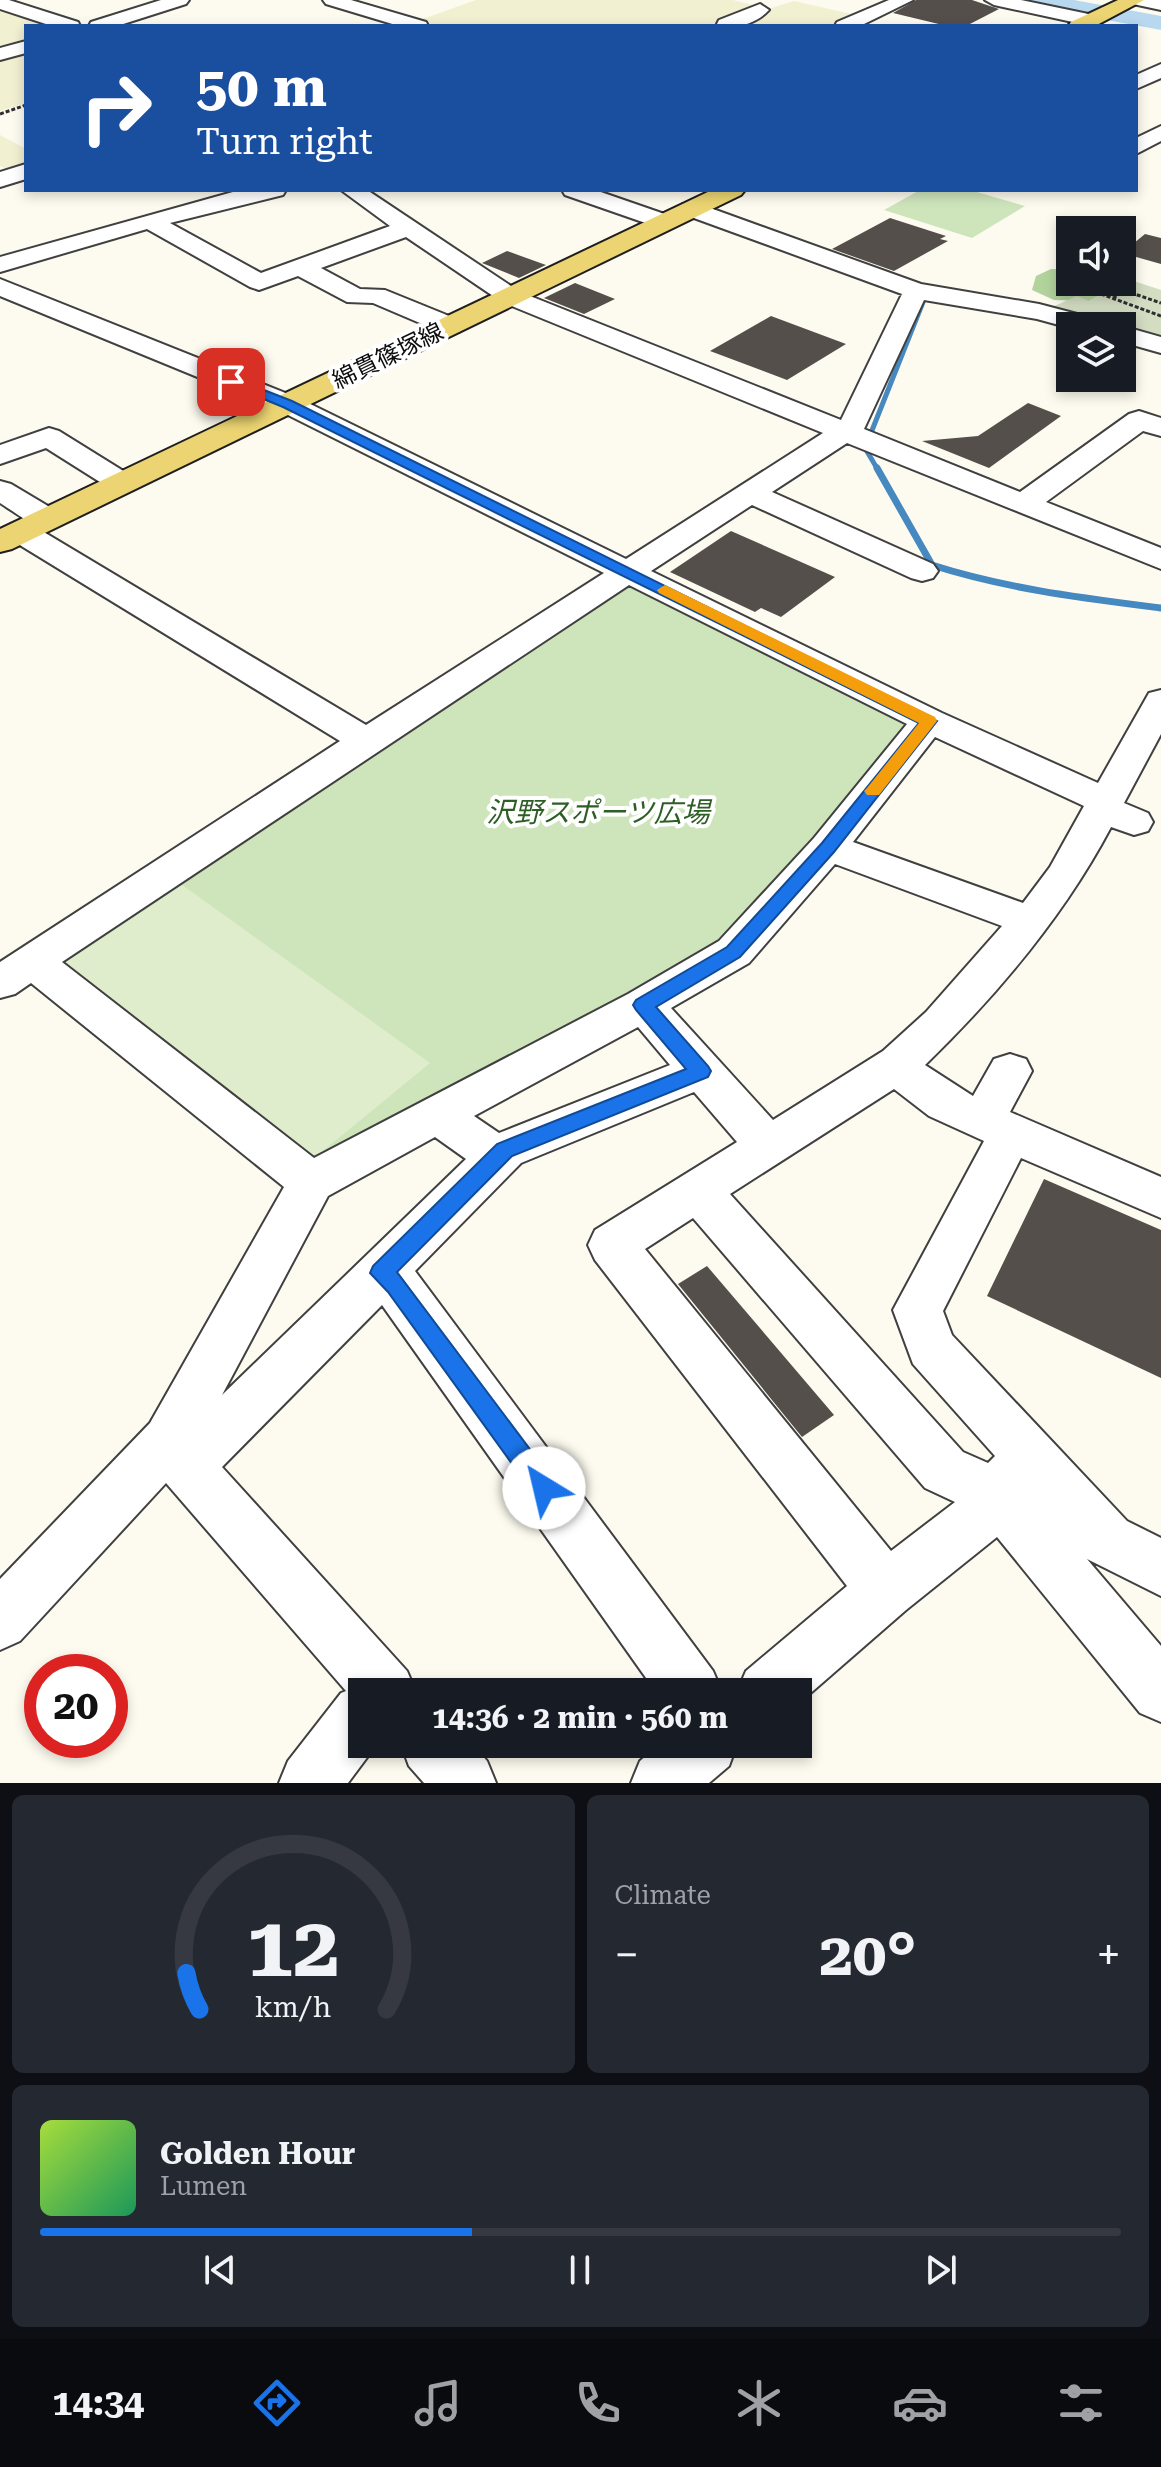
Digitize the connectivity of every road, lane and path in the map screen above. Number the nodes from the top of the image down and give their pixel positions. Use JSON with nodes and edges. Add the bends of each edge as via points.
{"nodes":[{"id":1,"x":180,"y":0,"type":"edge"},
{"id":2,"x":332,"y":0,"type":"edge"},
{"id":3,"x":904,"y":0,"type":"edge"},
{"id":4,"x":994,"y":0,"type":"edge"},
{"id":5,"x":0,"y":3,"type":"edge"},
{"id":6,"x":1129,"y":3,"type":"edge"},
{"id":7,"x":1161,"y":5,"type":"edge"},
{"id":8,"x":760,"y":10,"type":"dead end"},
{"id":9,"x":1090,"y":16,"type":"edge"},
{"id":10,"x":65,"y":24,"type":"edge"},
{"id":11,"x":104,"y":24,"type":"edge"},
{"id":12,"x":412,"y":24,"type":"edge"},
{"id":13,"x":726,"y":24,"type":"edge"},
{"id":14,"x":849,"y":24,"type":"edge"},
{"id":15,"x":24,"y":48,"type":"edge"},
{"id":16,"x":0,"y":54,"type":"edge"},
{"id":17,"x":1161,"y":70,"type":"edge"},
{"id":18,"x":1138,"y":82,"type":"edge"},
{"id":19,"x":1138,"y":84,"type":"edge"},
{"id":20,"x":1161,"y":90,"type":"edge"},
{"id":21,"x":24,"y":106,"type":"edge"},
{"id":22,"x":0,"y":114,"type":"edge"},
{"id":23,"x":1161,"y":132,"type":"edge"},
{"id":24,"x":1139,"y":158,"type":"edge"},
{"id":25,"x":24,"y":172,"type":"edge"},
{"id":26,"x":0,"y":180,"type":"edge"},
{"id":27,"x":265,"y":192,"type":"edge"},
{"id":28,"x":355,"y":192,"type":"edge"},
{"id":29,"x":579,"y":192,"type":"edge"},
{"id":30,"x":728,"y":192,"type":"edge"},
{"id":31,"x":691,"y":209,"type":"junction"},
{"id":32,"x":150,"y":221,"type":"junction"},
{"id":33,"x":665,"y":222,"type":"junction"},
{"id":34,"x":408,"y":228,"type":"junction"},
{"id":35,"x":0,"y":265,"type":"edge"},
{"id":36,"x":300,"y":267,"type":"junction"},
{"id":37,"x":0,"y":287,"type":"edge"},
{"id":38,"x":916,"y":291,"type":"junction"},
{"id":39,"x":1136,"y":294,"type":"edge"},
{"id":40,"x":1106,"y":296,"type":"edge"},
{"id":41,"x":1116,"y":296,"type":"edge"},
{"id":42,"x":511,"y":297,"type":"junction"},
{"id":43,"x":1112,"y":298,"type":"junction"},
{"id":44,"x":1161,"y":303,"type":"edge"},
{"id":45,"x":1161,"y":316,"type":"edge"},
{"id":46,"x":1056,"y":317,"type":"edge"},
{"id":47,"x":1161,"y":324,"type":"edge"},
{"id":48,"x":450,"y":326,"type":"junction"},
{"id":49,"x":1140,"y":339,"type":"edge"},
{"id":50,"x":288,"y":404,"type":"junction"},
{"id":51,"x":1161,"y":427,"type":"edge"},
{"id":52,"x":844,"y":432,"type":"junction"},
{"id":53,"x":0,"y":455,"type":"edge"},
{"id":54,"x":122,"y":483,"type":"junction"},
{"id":55,"x":0,"y":490,"type":"edge"},
{"id":56,"x":750,"y":493,"type":"junction"},
{"id":57,"x":1023,"y":504,"type":"junction"},
{"id":58,"x":23,"y":531,"type":"edge"},
{"id":59,"x":1161,"y":559,"type":"edge"},
{"id":60,"x":922,"y":571,"type":"dead end"},
{"id":61,"x":629,"y":572,"type":"junction"},
{"id":62,"x":1161,"y":701,"type":"edge"},
{"id":63,"x":929,"y":721,"type":"junction"},
{"id":64,"x":366,"y":741,"type":"junction"},
{"id":65,"x":1120,"y":811,"type":"junction"},
{"id":66,"x":828,"y":847,"type":"junction"},
{"id":67,"x":1030,"y":921,"type":"junction"},
{"id":68,"x":16,"y":971,"type":"edge"},
{"id":69,"x":643,"y":1005,"type":"junction"},
{"id":70,"x":899,"y":1063,"type":"junction"},
{"id":71,"x":700,"y":1071,"type":"junction"},
{"id":72,"x":1010,"y":1071,"type":"dead end"},
{"id":73,"x":436,"y":1114,"type":"junction"},
{"id":74,"x":997,"y":1126,"type":"junction"},
{"id":75,"x":769,"y":1147,"type":"junction"},
{"id":76,"x":498,"y":1157,"type":"junction"},
{"id":77,"x":311,"y":1182,"type":"junction"},
{"id":78,"x":698,"y":1191,"type":"junction"},
{"id":79,"x":1161,"y":1198,"type":"edge"},
{"id":80,"x":381,"y":1273,"type":"junction"},
{"id":81,"x":178,"y":1454,"type":"junction"},
{"id":82,"x":1012,"y":1474,"type":"junction"},
{"id":83,"x":1161,"y":1568,"type":"edge"},
{"id":84,"x":886,"y":1590,"type":"junction"},
{"id":85,"x":0,"y":1621,"type":"edge"},
{"id":86,"x":362,"y":1678,"type":"edge"},
{"id":87,"x":682,"y":1678,"type":"edge"},
{"id":88,"x":783,"y":1678,"type":"edge"},
{"id":89,"x":1161,"y":1692,"type":"edge"},
{"id":90,"x":348,"y":1734,"type":"edge"},
{"id":91,"x":443,"y":1758,"type":"edge"},
{"id":92,"x":691,"y":1758,"type":"edge"},
{"id":93,"x":310,"y":1783,"type":"edge"},
{"id":94,"x":465,"y":1783,"type":"edge"},
{"id":95,"x":662,"y":1783,"type":"edge"}],
"edges":[{"from":1,"to":11,"type":"street"},
{"from":2,"to":12,"type":"street"},
{"from":3,"to":14,"type":"street"},
{"from":4,"to":9,"type":"street"},
{"from":5,"to":10,"type":"street"},
{"from":6,"to":7,"type":"street"},
{"from":6,"to":9,"type":"main road"},
{"from":8,"to":13,"type":"street"},
{"from":15,"to":16,"type":"street"},
{"from":17,"to":18,"type":"street"},
{"from":19,"to":20,"type":"street"},
{"from":21,"to":22,"type":"path"},
{"from":23,"to":24,"type":"street"},
{"from":25,"to":26,"type":"street"},
{"from":27,"to":32,"type":"street"},
{"from":28,"to":34,"type":"street"},
{"from":29,"to":33,"type":"street"},
{"from":30,"to":31,"type":"main road","name":"綿貫篠塚線"},
{"from":31,"to":33,"type":"main road","name":"綿貫篠塚線"},
{"from":31,"to":38,"type":"street"},
{"from":32,"to":35,"type":"street"},
{"from":32,"to":36,"type":"street","via":[[259,282]]},
{"from":33,"to":42,"type":"main road","name":"綿貫篠塚線"},
{"from":34,"to":36,"type":"street"},
{"from":34,"to":42,"type":"street"},
{"from":36,"to":48,"type":"street","via":[[356,297],[382,297]]},
{"from":37,"to":50,"type":"street"},
{"from":38,"to":46,"type":"street"},
{"from":38,"to":52,"type":"street","via":[[852,426]]},
{"from":39,"to":44,"type":"path"},
{"from":40,"to":43,"type":"path"},
{"from":41,"to":43,"type":"path"},
{"from":42,"to":48,"type":"main road","name":"綿貫篠塚線"},
{"from":42,"to":52,"type":"street"},
{"from":43,"to":45,"type":"path"},
{"from":47,"to":49,"type":"street"},
{"from":48,"to":50,"type":"main road","name":"綿貫篠塚線"},
{"from":50,"to":54,"type":"main road","name":"綿貫篠塚線"},
{"from":50,"to":61,"type":"street"},
{"from":51,"to":57,"type":"street","via":[[1139,420]]},
{"from":52,"to":56,"type":"street"},
{"from":52,"to":57,"type":"street"},
{"from":53,"to":54,"type":"street","via":[[49,437]]},
{"from":54,"to":58,"type":"main road","name":"綿貫篠塚線"},
{"from":55,"to":58,"type":"street"},
{"from":56,"to":60,"type":"street"},
{"from":56,"to":61,"type":"street"},
{"from":57,"to":59,"type":"street"},
{"from":58,"to":64,"type":"street"},
{"from":61,"to":63,"type":"street"},
{"from":61,"to":64,"type":"street"},
{"from":62,"to":65,"type":"street"},
{"from":63,"to":65,"type":"street"},
{"from":63,"to":66,"type":"street"},
{"from":64,"to":68,"type":"street"},
{"from":65,"to":67,"type":"street"},
{"from":66,"to":67,"type":"street"},
{"from":66,"to":69,"type":"street","via":[[734,952]]},
{"from":67,"to":70,"type":"street"},
{"from":68,"to":77,"type":"street"},
{"from":69,"to":71,"type":"street"},
{"from":69,"to":73,"type":"street"},
{"from":70,"to":74,"type":"street","via":[[902,1071],[945,1103]]},
{"from":70,"to":75,"type":"street"},
{"from":71,"to":75,"type":"street"},
{"from":71,"to":76,"type":"street","via":[[558,1127]]},
{"from":72,"to":74,"type":"street"},
{"from":73,"to":76,"type":"street"},
{"from":73,"to":77,"type":"street"},
{"from":74,"to":79,"type":"street"},
{"from":74,"to":82,"type":"street","via":[[918,1310],[931,1348]]},
{"from":75,"to":78,"type":"street"},
{"from":76,"to":80,"type":"street"},
{"from":77,"to":81,"type":"street"},
{"from":78,"to":82,"type":"street","via":[[944,1470]]},
{"from":78,"to":84,"type":"street","via":[[612,1245]]},
{"from":80,"to":81,"type":"street"},
{"from":80,"to":87,"type":"street","via":[[406,1298]]},
{"from":81,"to":85,"type":"street"},
{"from":81,"to":86,"type":"street"},
{"from":82,"to":83,"type":"street","via":[[1107,1540]]},
{"from":82,"to":84,"type":"street","via":[[976,1520]]},
{"from":82,"to":89,"type":"street"},
{"from":84,"to":88,"type":"street"},
{"from":90,"to":93,"type":"street"},
{"from":91,"to":94,"type":"street"},
{"from":92,"to":95,"type":"street"}]}
